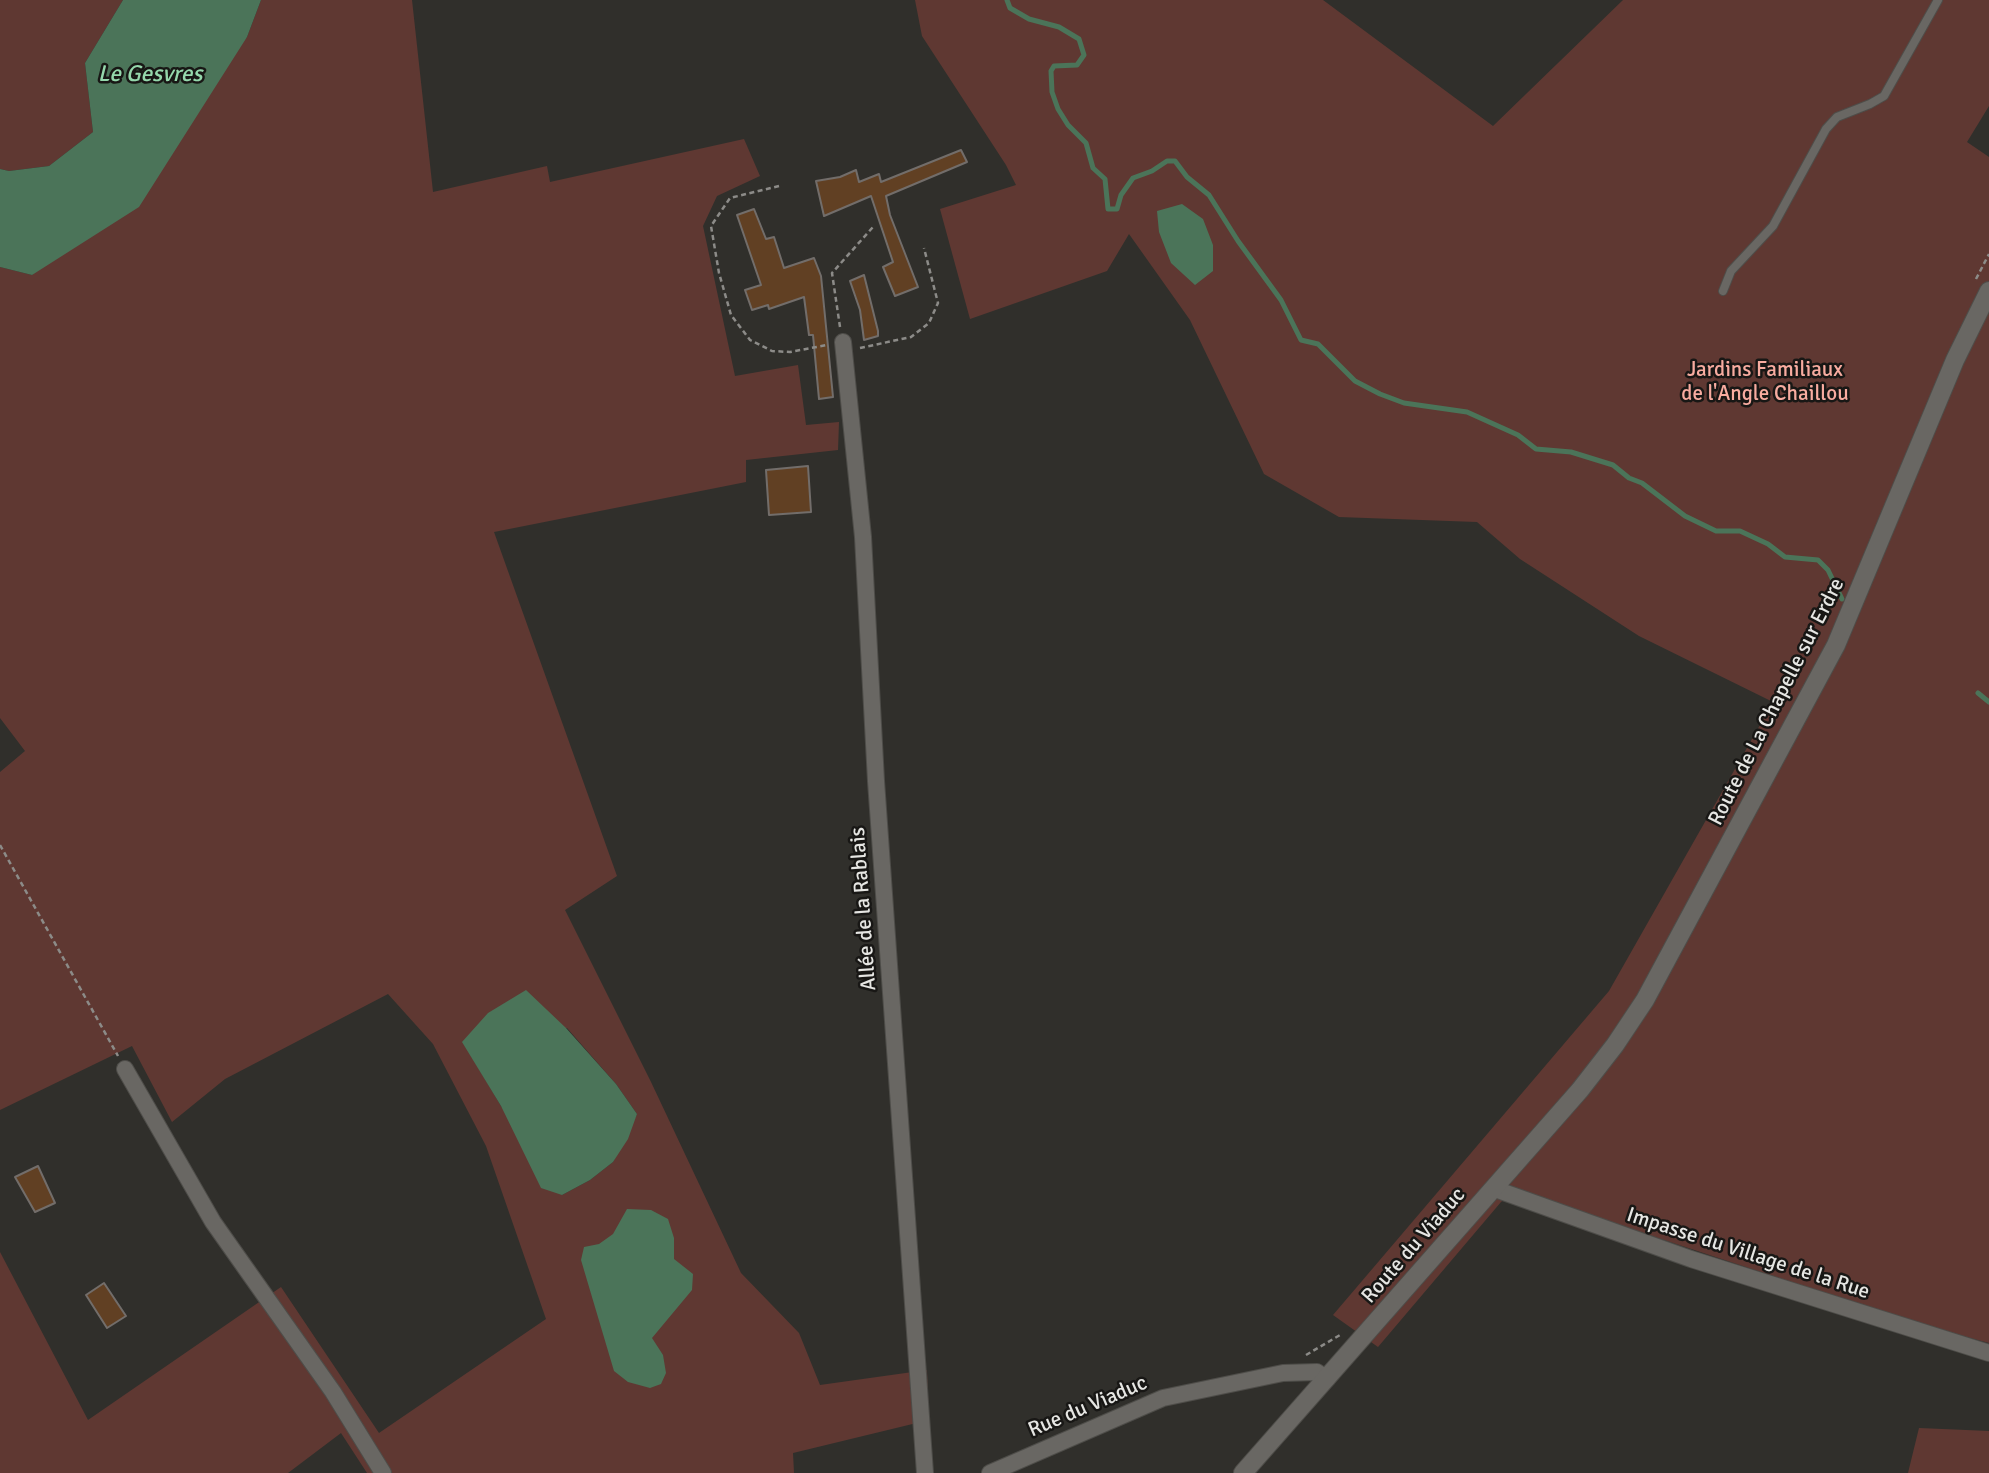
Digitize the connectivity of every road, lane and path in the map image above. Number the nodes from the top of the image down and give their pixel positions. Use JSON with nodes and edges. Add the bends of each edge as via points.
{"nodes":[{"id":1,"x":1938,"y":0,"type":"edge"},
{"id":2,"x":779,"y":186,"type":"dead end"},
{"id":3,"x":873,"y":227,"type":"dead end"},
{"id":4,"x":924,"y":248,"type":"dead end"},
{"id":5,"x":1723,"y":291,"type":"dead end"},
{"id":6,"x":1989,"y":291,"type":"edge"},
{"id":7,"x":843,"y":346,"type":"junction"},
{"id":8,"x":0,"y":845,"type":"edge"},
{"id":9,"x":1615,"y":1045,"type":"joint"},
{"id":10,"x":125,"y":1069,"type":"joint"},
{"id":11,"x":1495,"y":1189,"type":"junction"},
{"id":12,"x":1349,"y":1329,"type":"dead end"},
{"id":13,"x":1989,"y":1353,"type":"edge"},
{"id":14,"x":1303,"y":1358,"type":"dead end"},
{"id":15,"x":1327,"y":1379,"type":"junction"},
{"id":16,"x":383,"y":1473,"type":"edge"},
{"id":17,"x":925,"y":1473,"type":"edge"},
{"id":18,"x":990,"y":1473,"type":"edge"},
{"id":19,"x":1243,"y":1473,"type":"edge"}],
"edges":[{"from":1,"to":5,"type":"lane","via":[[1884,96],[1837,117],[1826,129],[1773,226],[1731,271]]},
{"from":2,"to":7,"type":"path","via":[[730,198],[711,226],[731,315],[750,340],[772,351]]},
{"from":3,"to":7,"type":"path","via":[[832,273]]},
{"from":4,"to":7,"type":"path","via":[[938,303],[929,323],[911,337]]},
{"from":6,"to":9,"type":"street","name":"Route de La Chapelle sur Erdre","via":[[1955,360],[1836,645],[1662,970]]},
{"from":7,"to":17,"type":"street","name":"Allée de la Rablais","via":[[863,537]]},
{"from":8,"to":10,"type":"path"},
{"from":9,"to":11,"type":"street","name":"Route du Viaduc"},
{"from":10,"to":16,"type":"street","via":[[213,1222],[333,1392]]},
{"from":11,"to":13,"type":"street","name":"Impasse du Village de la Rue","via":[[1691,1259]]},
{"from":11,"to":15,"type":"street","name":"Route du Viaduc"},
{"from":12,"to":14,"type":"path"},
{"from":15,"to":18,"type":"street","name":"Rue du Viaduc","via":[[1317,1372],[1283,1373],[1163,1398]]},
{"from":15,"to":19,"type":"street","name":"Route du Viaduc"}]}
